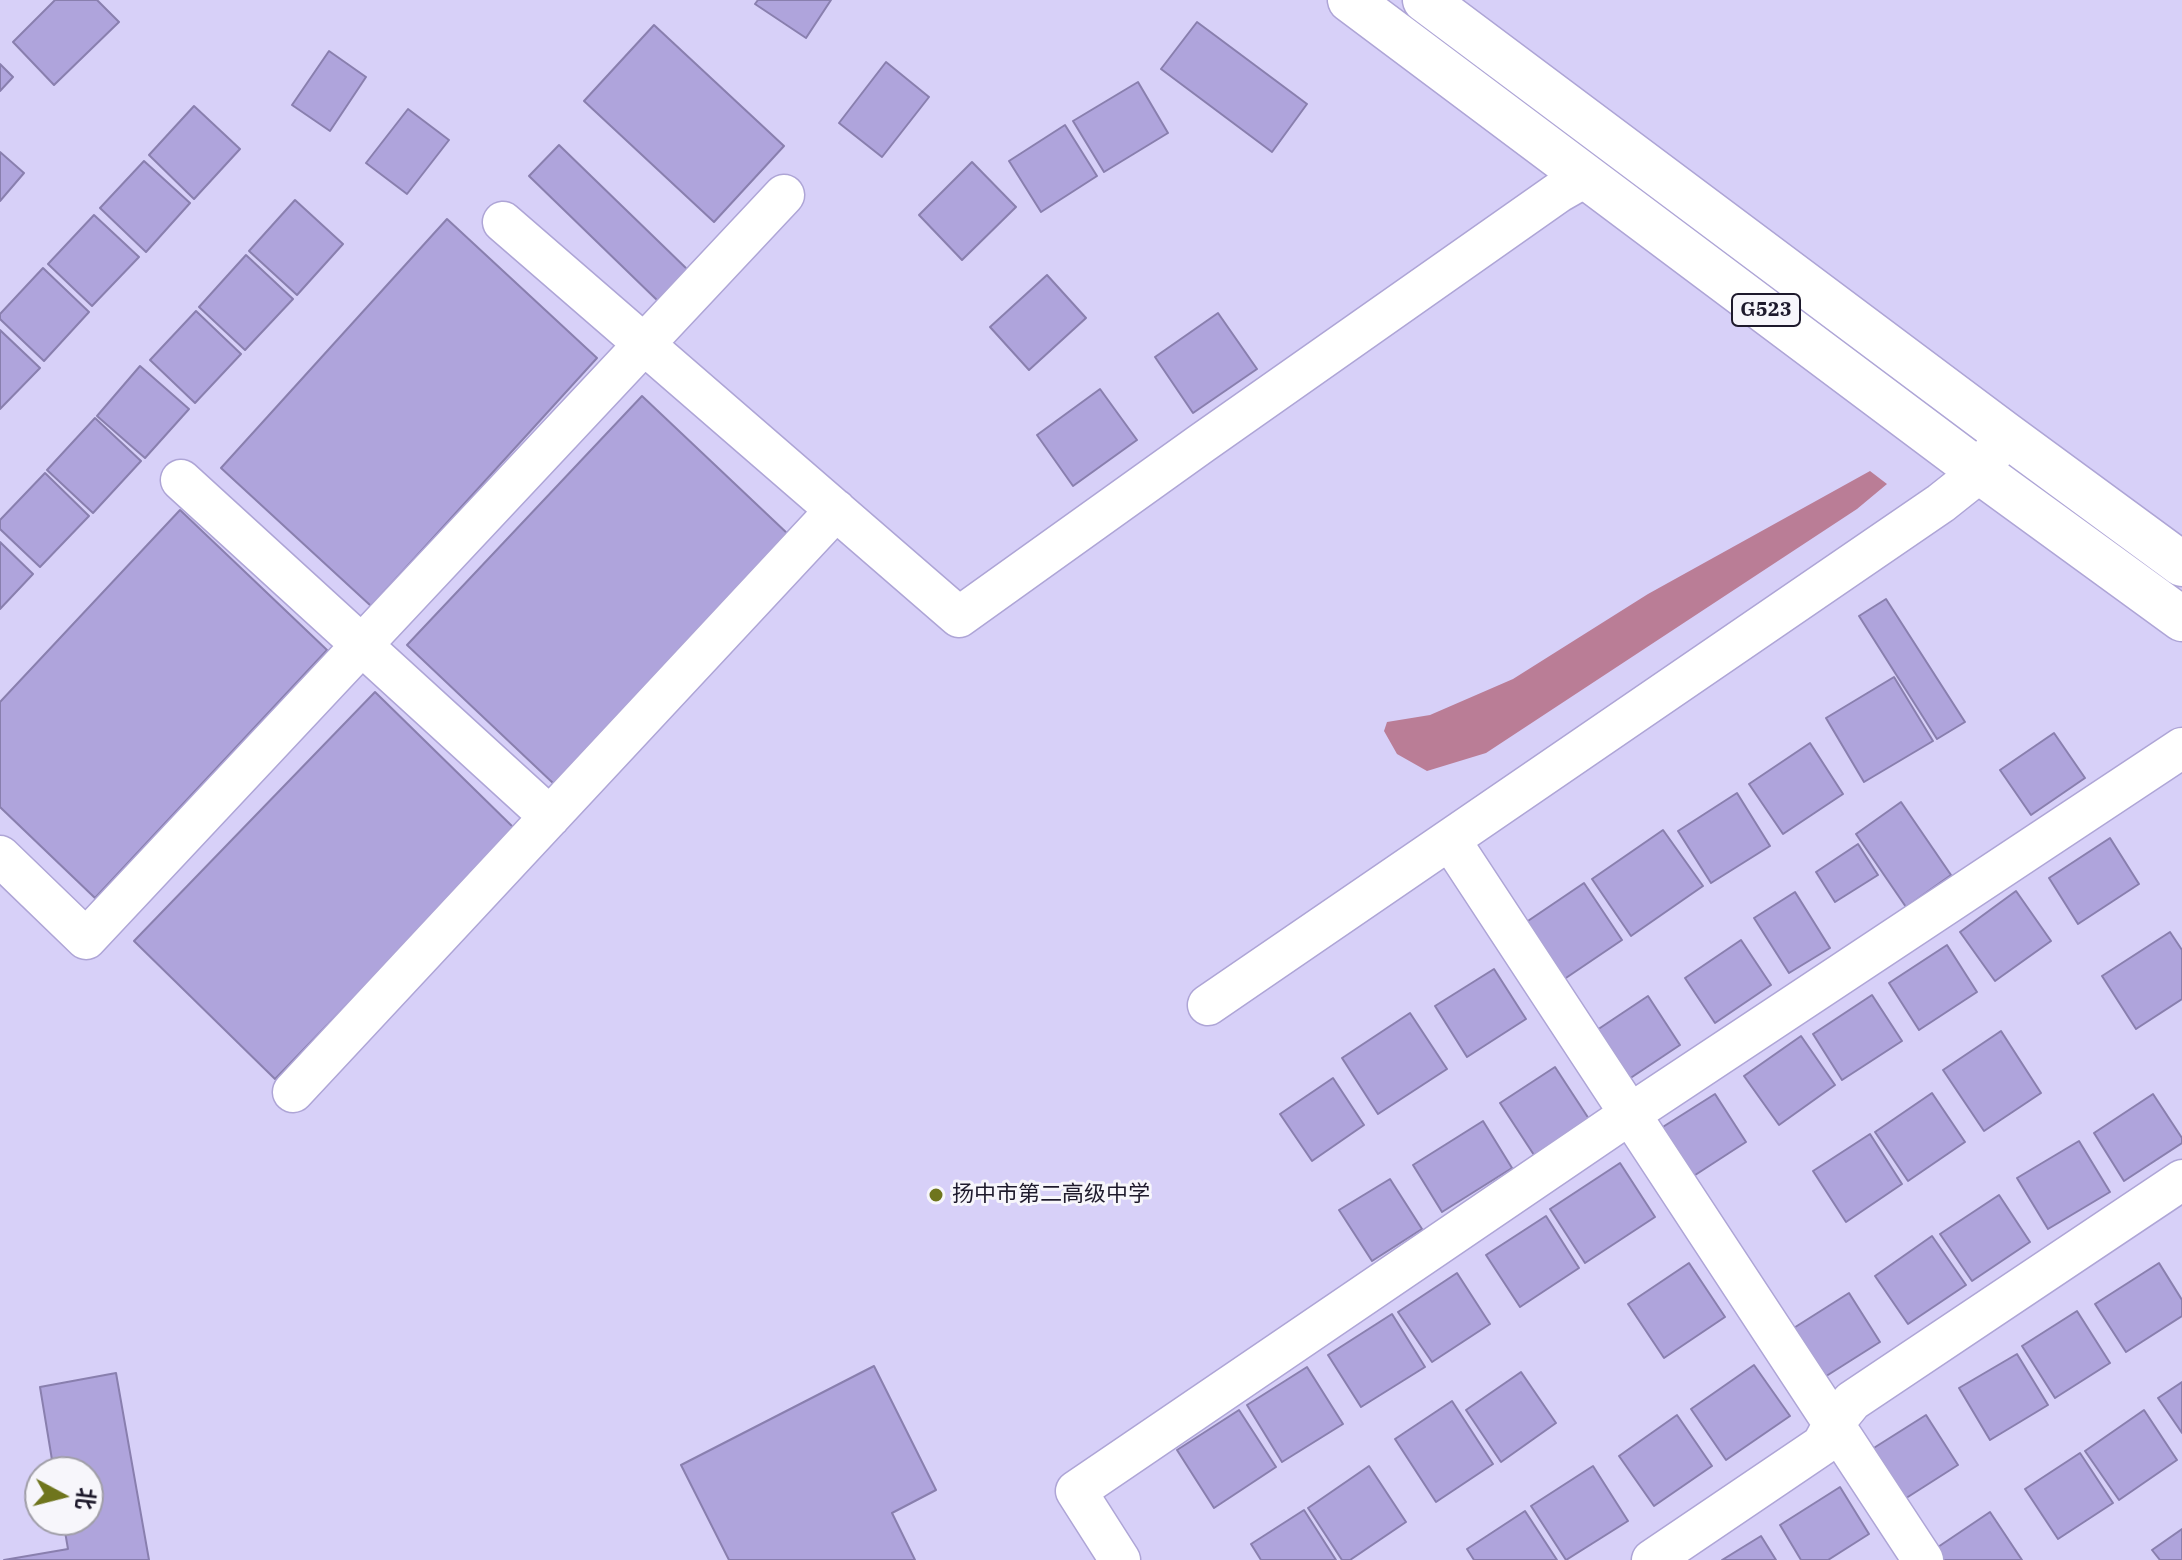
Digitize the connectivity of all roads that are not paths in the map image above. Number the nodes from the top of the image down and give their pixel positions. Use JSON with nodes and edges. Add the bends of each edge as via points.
{"nodes":[{"id":1,"x":1350,"y":0,"type":"edge"},
{"id":2,"x":1425,"y":0,"type":"edge"},
{"id":3,"x":1587,"y":176,"type":"junction"},
{"id":4,"x":784,"y":195,"type":"dead end"},
{"id":5,"x":503,"y":222,"type":"dead end"},
{"id":6,"x":644,"y":344,"type":"junction"},
{"id":7,"x":2005,"y":434,"type":"junction"},
{"id":8,"x":1980,"y":472,"type":"junction"},
{"id":9,"x":181,"y":480,"type":"dead end"},
{"id":10,"x":836,"y":510,"type":"junction"},
{"id":11,"x":2182,"y":564,"type":"edge"},
{"id":12,"x":2182,"y":619,"type":"edge"},
{"id":13,"x":361,"y":645,"type":"junction"},
{"id":14,"x":2182,"y":748,"type":"edge"},
{"id":15,"x":550,"y":817,"type":"junction"},
{"id":16,"x":1450,"y":840,"type":"junction"},
{"id":17,"x":0,"y":856,"type":"edge"},
{"id":18,"x":1208,"y":1005,"type":"dead end"},
{"id":19,"x":293,"y":1092,"type":"dead end"},
{"id":20,"x":1630,"y":1114,"type":"junction"},
{"id":21,"x":2182,"y":1180,"type":"edge"},
{"id":22,"x":1834,"y":1423,"type":"junction"},
{"id":23,"x":1120,"y":1560,"type":"edge"},
{"id":24,"x":1652,"y":1560,"type":"edge"},
{"id":25,"x":1923,"y":1560,"type":"edge"}],
"edges":[{"from":1,"to":3,"type":"highway","number":"G523"},
{"from":2,"to":7,"type":"highway","number":"G523"},
{"from":3,"to":8,"type":"highway","number":"G523"},
{"from":3,"to":10,"type":"street","via":[[959,617]]},
{"from":4,"to":6,"type":"street"},
{"from":5,"to":6,"type":"street"},
{"from":6,"to":10,"type":"street"},
{"from":6,"to":13,"type":"street"},
{"from":7,"to":8,"type":"street"},
{"from":7,"to":11,"type":"highway","number":"G523"},
{"from":8,"to":12,"type":"highway","number":"G523"},
{"from":8,"to":16,"type":"street"},
{"from":9,"to":13,"type":"street"},
{"from":10,"to":15,"type":"street"},
{"from":13,"to":15,"type":"street"},
{"from":13,"to":17,"type":"street","via":[[86,939]]},
{"from":14,"to":20,"type":"street"},
{"from":15,"to":19,"type":"street"},
{"from":16,"to":18,"type":"street"},
{"from":16,"to":20,"type":"street"},
{"from":20,"to":22,"type":"street"},
{"from":20,"to":23,"type":"street","via":[[1076,1491]]},
{"from":21,"to":22,"type":"street","via":[[1852,1401]]},
{"from":22,"to":24,"type":"street","via":[[1822,1445]]},
{"from":22,"to":25,"type":"street"}]}
